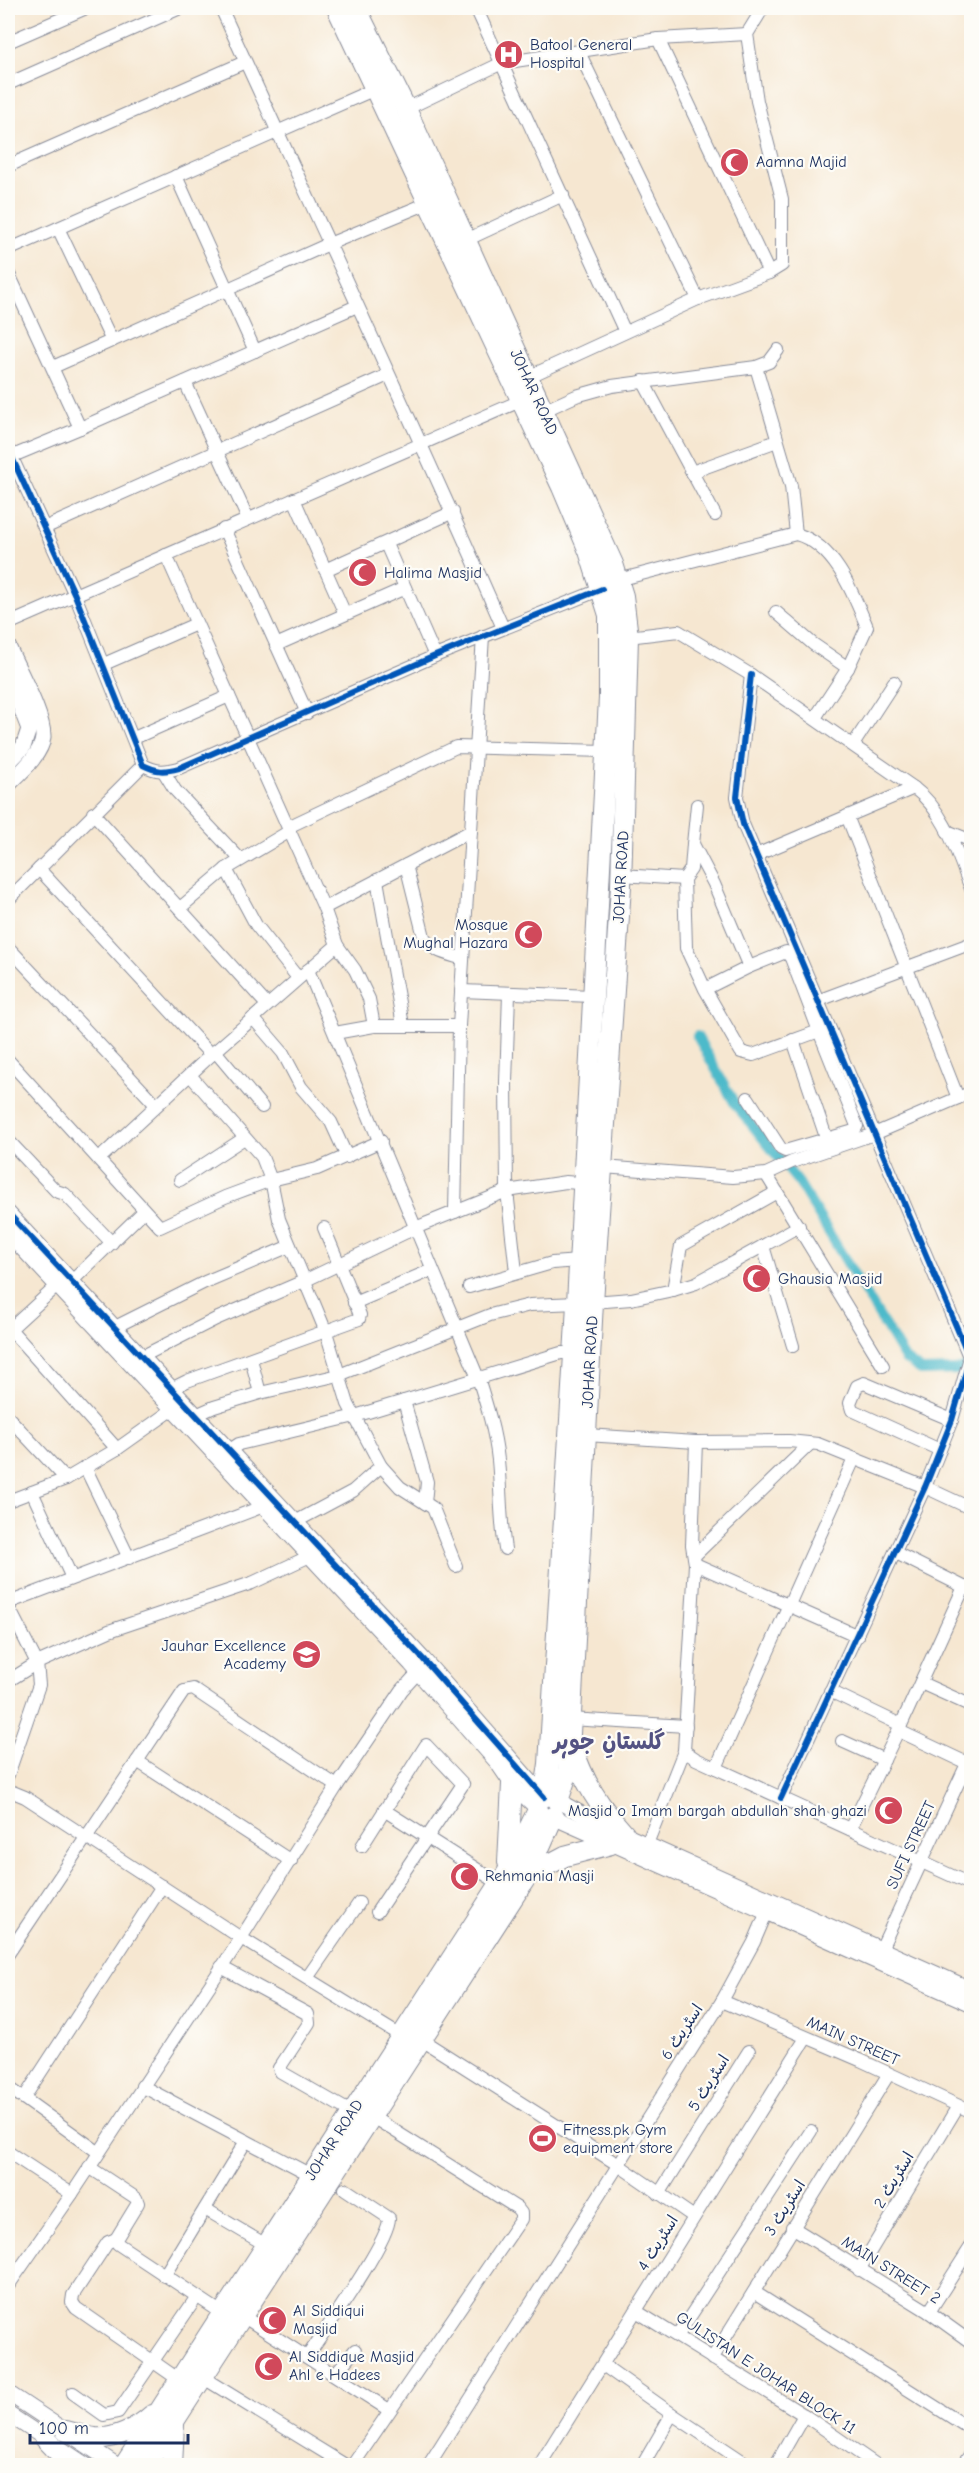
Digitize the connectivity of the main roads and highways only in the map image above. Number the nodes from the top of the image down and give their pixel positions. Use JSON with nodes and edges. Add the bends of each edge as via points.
{"nodes":[{"id":1,"x":337,"y":8,"type":"edge"},
{"id":2,"x":356,"y":8,"type":"edge"},
{"id":3,"x":610,"y":585,"type":"junction"},
{"id":4,"x":596,"y":1178,"type":"junction"},
{"id":5,"x":585,"y":1303,"type":"junction"},
{"id":6,"x":570,"y":1729,"type":"junction"},
{"id":7,"x":512,"y":1784,"type":"road end"},
{"id":8,"x":546,"y":1807,"type":"junction"},
{"id":9,"x":527,"y":1876,"type":"junction"},
{"id":10,"x":503,"y":1879,"type":"junction"},
{"id":11,"x":361,"y":2114,"type":"junction"},
{"id":12,"x":231,"y":2314,"type":"junction"},
{"id":13,"x":167,"y":2415,"type":"junction"},
{"id":14,"x":66,"y":2431,"type":"road end"},
{"id":15,"x":45,"y":2438,"type":"road end"},
{"id":16,"x":72,"y":2466,"type":"edge"},
{"id":17,"x":124,"y":2466,"type":"edge"},
{"id":18,"x":145,"y":2466,"type":"edge"},
{"id":19,"x":172,"y":2466,"type":"edge"}],
"edges":[{"from":1,"to":3,"type":"main road","name":"JOHAR ROAD"},
{"from":2,"to":3,"type":"main road","name":"JOHAR ROAD","via":[[406,109],[613,564]]},
{"from":3,"to":4,"type":"main road","name":"JOHAR ROAD","via":[[609,698],[593,996]]},
{"from":3,"to":4,"type":"main road","name":"JOHAR ROAD","via":[[623,596],[628,637],[621,875]]},
{"from":4,"to":5,"type":"main road","name":"JOHAR ROAD"},
{"from":4,"to":5,"type":"main road","name":"JOHAR ROAD","via":[[579,1261]]},
{"from":5,"to":6,"type":"main road","name":"JOHAR ROAD","via":[[586,1435]]},
{"from":5,"to":8,"type":"main road","name":"JOHAR ROAD","via":[[574,1353]]},
{"from":6,"to":8,"type":"main road","name":"JOHAR ROAD","via":[[567,1771]]},
{"from":6,"to":9,"type":"main road","via":[[590,1789],[618,1839],[565,1856]]},
{"from":7,"to":10,"type":"main road"},
{"from":8,"to":9,"type":"main road","name":"JOHAR ROAD"},
{"from":8,"to":10,"type":"main road","name":"JOHAR ROAD"},
{"from":9,"to":11,"type":"main road","name":"JOHAR ROAD","via":[[422,2040]]},
{"from":10,"to":11,"type":"main road","name":"JOHAR ROAD","via":[[401,2036]]},
{"from":11,"to":12,"type":"main road","name":"JOHAR ROAD"},
{"from":11,"to":12,"type":"main road","name":"JOHAR ROAD","via":[[311,2175],[266,2245]]},
{"from":12,"to":13,"type":"main road","name":"JOHAR ROAD","via":[[202,2377]]},
{"from":12,"to":13,"type":"main road","name":"JOHAR ROAD","via":[[178,2379]]},
{"from":13,"to":14,"type":"main road","via":[[119,2434],[96,2438]]},
{"from":13,"to":17,"type":"main road","name":"JOHAR ROAD"},
{"from":13,"to":18,"type":"main road","name":"JOHAR ROAD"},
{"from":13,"to":19,"type":"main road"},
{"from":15,"to":16,"type":"main road"}]}
